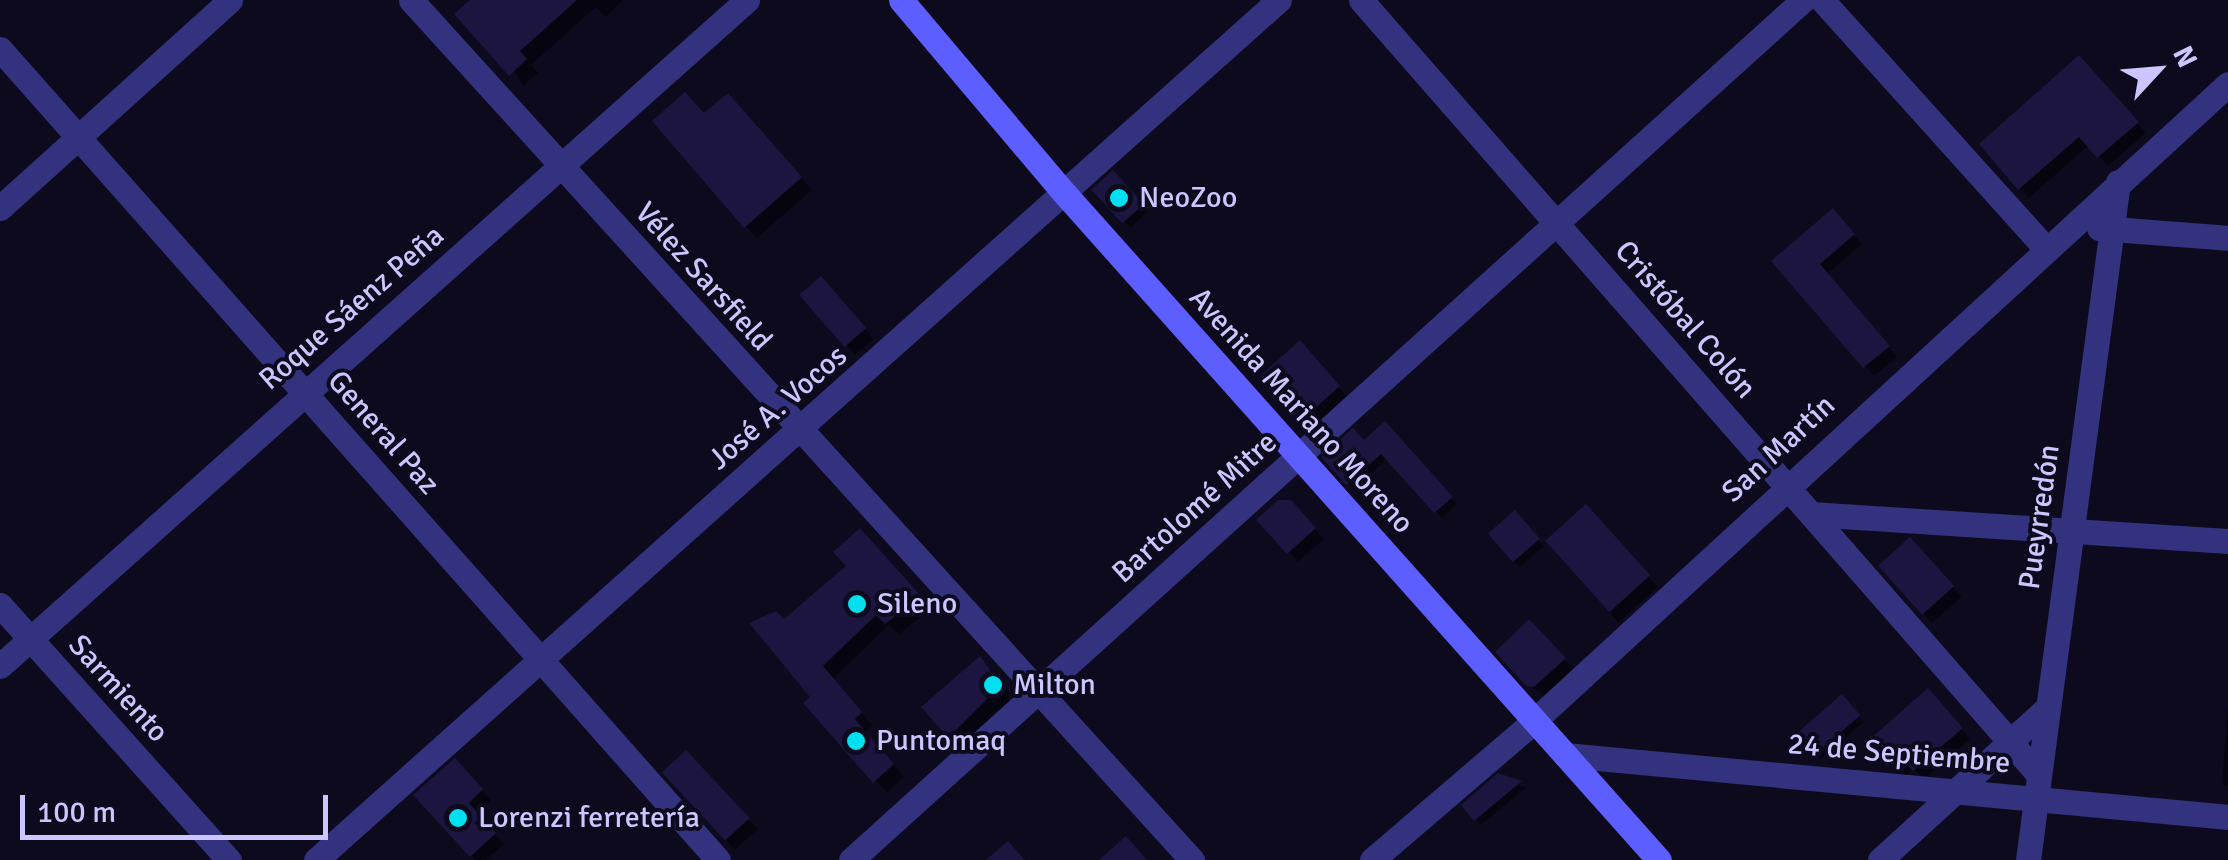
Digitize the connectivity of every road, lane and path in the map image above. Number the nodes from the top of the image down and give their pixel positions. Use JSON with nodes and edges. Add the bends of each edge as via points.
{"nodes":[{"id":1,"x":230,"y":0,"type":"edge"},
{"id":2,"x":411,"y":0,"type":"edge"},
{"id":3,"x":747,"y":0,"type":"edge"},
{"id":4,"x":901,"y":0,"type":"edge"},
{"id":5,"x":1278,"y":0,"type":"edge"},
{"id":6,"x":1362,"y":0,"type":"edge"},
{"id":7,"x":1803,"y":0,"type":"edge"},
{"id":8,"x":1822,"y":0,"type":"edge"},
{"id":9,"x":0,"y":49,"type":"edge"},
{"id":10,"x":2228,"y":84,"type":"edge"},
{"id":11,"x":79,"y":138,"type":"junction"},
{"id":12,"x":560,"y":167,"type":"junction"},
{"id":13,"x":2118,"y":182,"type":"junction"},
{"id":14,"x":1066,"y":195,"type":"junction"},
{"id":15,"x":0,"y":208,"type":"edge"},
{"id":16,"x":1556,"y":223,"type":"junction"},
{"id":17,"x":2069,"y":226,"type":"junction"},
{"id":18,"x":2112,"y":228,"type":"junction"},
{"id":19,"x":2228,"y":238,"type":"edge"},
{"id":20,"x":2045,"y":248,"type":"junction"},
{"id":21,"x":304,"y":392,"type":"junction"},
{"id":22,"x":799,"y":434,"type":"junction"},
{"id":23,"x":1298,"y":458,"type":"junction"},
{"id":24,"x":1786,"y":486,"type":"junction"},
{"id":25,"x":1811,"y":514,"type":"junction"},
{"id":26,"x":2071,"y":529,"type":"junction"},
{"id":27,"x":2228,"y":541,"type":"edge"},
{"id":28,"x":0,"y":605,"type":"edge"},
{"id":29,"x":30,"y":639,"type":"junction"},
{"id":30,"x":536,"y":657,"type":"junction"},
{"id":31,"x":0,"y":666,"type":"edge"},
{"id":32,"x":1043,"y":690,"type":"junction"},
{"id":33,"x":2047,"y":708,"type":"junction"},
{"id":34,"x":1534,"y":721,"type":"junction"},
{"id":35,"x":2010,"y":742,"type":"junction"},
{"id":36,"x":1565,"y":755,"type":"junction"},
{"id":37,"x":2038,"y":787,"type":"junction"},
{"id":38,"x":1955,"y":792,"type":"junction"},
{"id":39,"x":2228,"y":818,"type":"edge"},
{"id":40,"x":229,"y":860,"type":"edge"},
{"id":41,"x":316,"y":860,"type":"edge"},
{"id":42,"x":718,"y":860,"type":"edge"},
{"id":43,"x":851,"y":860,"type":"edge"},
{"id":44,"x":1192,"y":860,"type":"edge"},
{"id":45,"x":1372,"y":860,"type":"edge"},
{"id":46,"x":1659,"y":860,"type":"edge"},
{"id":47,"x":1880,"y":860,"type":"edge"},
{"id":48,"x":2028,"y":860,"type":"edge"}],
"edges":[{"from":1,"to":11,"type":"street"},
{"from":2,"to":12,"type":"street","name":"Vélez Sarsfield"},
{"from":3,"to":12,"type":"street","name":"Roque Sáenz Peña"},
{"from":4,"to":14,"type":"main road","name":"Avenida Mariano Moreno"},
{"from":5,"to":14,"type":"street","name":"José A. Vocos"},
{"from":6,"to":16,"type":"street","name":"Cristóbal Colón"},
{"from":7,"to":16,"type":"street","name":"Bartolomé Mitre"},
{"from":8,"to":20,"type":"street"},
{"from":9,"to":11,"type":"street","name":"General Paz"},
{"from":10,"to":13,"type":"street","name":"San Martín"},
{"from":11,"to":15,"type":"street"},
{"from":11,"to":21,"type":"street","name":"General Paz"},
{"from":12,"to":21,"type":"street","name":"Roque Sáenz Peña"},
{"from":12,"to":22,"type":"street","name":"Vélez Sarsfield"},
{"from":13,"to":17,"type":"street","name":"San Martín"},
{"from":13,"to":18,"type":"street","name":"Pueyrredón"},
{"from":14,"to":22,"type":"street","name":"José A. Vocos"},
{"from":14,"to":23,"type":"main road","name":"Avenida Mariano Moreno"},
{"from":16,"to":23,"type":"street","name":"Bartolomé Mitre"},
{"from":16,"to":24,"type":"street","name":"Cristóbal Colón"},
{"from":17,"to":18,"type":"street"},
{"from":17,"to":20,"type":"street","name":"San Martín"},
{"from":18,"to":19,"type":"street"},
{"from":18,"to":26,"type":"street","name":"Pueyrredón"},
{"from":20,"to":24,"type":"street","name":"San Martín"},
{"from":21,"to":29,"type":"street","name":"Roque Sáenz Peña"},
{"from":21,"to":30,"type":"street","name":"General Paz"},
{"from":22,"to":30,"type":"street","name":"José A. Vocos"},
{"from":22,"to":32,"type":"street","name":"Vélez Sarsfield"},
{"from":23,"to":32,"type":"street","name":"Bartolomé Mitre"},
{"from":23,"to":34,"type":"main road","name":"Avenida Mariano Moreno"},
{"from":24,"to":25,"type":"street","name":"Cristóbal Colón"},
{"from":24,"to":34,"type":"street","name":"San Martín"},
{"from":25,"to":26,"type":"street"},
{"from":25,"to":35,"type":"street","name":"Cristóbal Colón"},
{"from":26,"to":27,"type":"street"},
{"from":26,"to":33,"type":"street","name":"Pueyrredón"},
{"from":28,"to":29,"type":"street","name":"Sarmiento"},
{"from":29,"to":31,"type":"street","name":"Roque Sáenz Peña"},
{"from":29,"to":40,"type":"street","name":"Sarmiento"},
{"from":30,"to":41,"type":"street","name":"José A. Vocos"},
{"from":30,"to":42,"type":"street","name":"General Paz"},
{"from":32,"to":43,"type":"street","name":"Bartolomé Mitre"},
{"from":32,"to":44,"type":"street","name":"Vélez Sarsfield"},
{"from":33,"to":35,"type":"street"},
{"from":33,"to":37,"type":"street","name":"Pueyrredón"},
{"from":34,"to":36,"type":"main road","name":"Avenida Mariano Moreno"},
{"from":34,"to":45,"type":"street","name":"San Martín"},
{"from":35,"to":37,"type":"street","name":"Cristóbal Colón"},
{"from":35,"to":38,"type":"street"},
{"from":36,"to":38,"type":"street","name":"24 de Septiembre"},
{"from":36,"to":46,"type":"main road","name":"Avenida Mariano Moreno"},
{"from":37,"to":38,"type":"street","name":"24 de Septiembre"},
{"from":37,"to":39,"type":"street","name":"24 de Septiembre"},
{"from":37,"to":48,"type":"street","name":"Pueyrredón"},
{"from":38,"to":47,"type":"street"}]}
